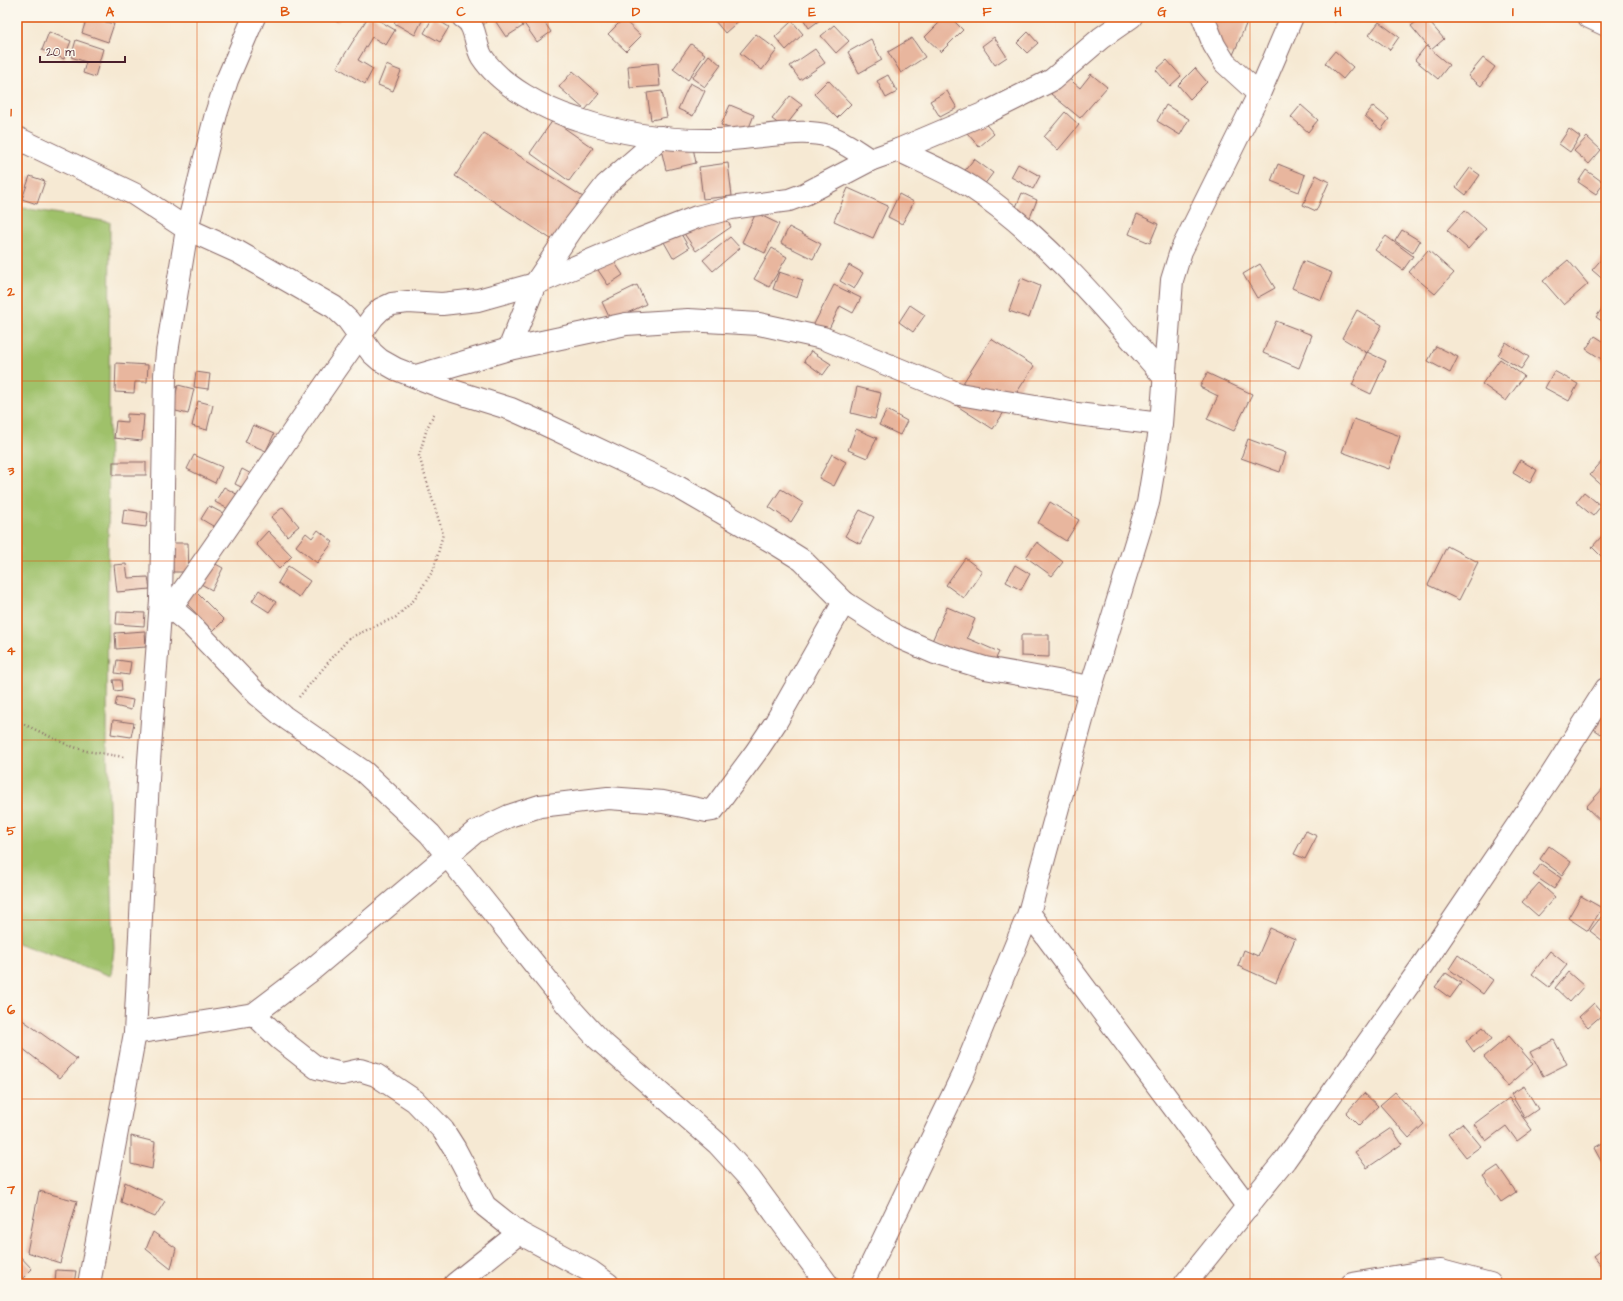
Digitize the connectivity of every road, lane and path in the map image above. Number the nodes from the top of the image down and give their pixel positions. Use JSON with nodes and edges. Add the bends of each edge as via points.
{"nodes":[{"id":1,"x":254,"y":17,"type":"edge"},
{"id":2,"x":463,"y":17,"type":"edge"},
{"id":3,"x":1131,"y":17,"type":"edge"},
{"id":4,"x":1203,"y":17,"type":"edge"},
{"id":5,"x":1292,"y":17,"type":"edge"},
{"id":6,"x":1589,"y":17,"type":"edge"},
{"id":7,"x":1606,"y":24,"type":"edge"},
{"id":8,"x":1259,"y":94,"type":"junction"},
{"id":9,"x":661,"y":137,"type":"junction"},
{"id":10,"x":17,"y":138,"type":"edge"},
{"id":11,"x":898,"y":150,"type":"junction"},
{"id":12,"x":870,"y":160,"type":"junction"},
{"id":13,"x":187,"y":229,"type":"junction"},
{"id":14,"x":535,"y":284,"type":"junction"},
{"id":15,"x":359,"y":336,"type":"junction"},
{"id":16,"x":509,"y":349,"type":"junction"},
{"id":17,"x":416,"y":376,"type":"junction"},
{"id":18,"x":1165,"y":378,"type":"junction"},
{"id":19,"x":447,"y":389,"type":"junction"},
{"id":20,"x":1161,"y":424,"type":"junction"},
{"id":21,"x":844,"y":602,"type":"junction"},
{"id":22,"x":166,"y":604,"type":"junction"},
{"id":23,"x":1091,"y":687,"type":"junction"},
{"id":24,"x":1606,"y":689,"type":"edge"},
{"id":25,"x":283,"y":716,"type":"junction"},
{"id":26,"x":17,"y":721,"type":"edge"},
{"id":27,"x":149,"y":761,"type":"junction"},
{"id":28,"x":448,"y":856,"type":"junction"},
{"id":29,"x":1029,"y":913,"type":"junction"},
{"id":30,"x":254,"y":1014,"type":"junction"},
{"id":31,"x":135,"y":1033,"type":"junction"},
{"id":32,"x":1248,"y":1207,"type":"junction"},
{"id":33,"x":519,"y":1233,"type":"junction"},
{"id":34,"x":89,"y":1284,"type":"edge"},
{"id":35,"x":455,"y":1284,"type":"edge"},
{"id":36,"x":608,"y":1284,"type":"edge"},
{"id":37,"x":827,"y":1284,"type":"edge"},
{"id":38,"x":862,"y":1284,"type":"edge"},
{"id":39,"x":1185,"y":1284,"type":"edge"},
{"id":40,"x":1352,"y":1284,"type":"edge"},
{"id":41,"x":1490,"y":1284,"type":"edge"}],
"edges":[{"from":1,"to":13,"type":"street","via":[[218,108]]},
{"from":2,"to":9,"type":"street","via":[[472,28],[482,56],[492,68],[520,92],[542,106],[577,120],[631,133]]},
{"from":3,"to":11,"type":"street","via":[[1100,38],[1052,80],[990,111]]},
{"from":4,"to":8,"type":"street","via":[[1214,45],[1225,63]]},
{"from":5,"to":8,"type":"street"},
{"from":6,"to":7,"type":"street"},
{"from":8,"to":18,"type":"street","via":[[1181,251],[1172,280],[1168,310]]},
{"from":9,"to":12,"type":"street","via":[[717,140],[810,133],[843,142]]},
{"from":9,"to":14,"type":"street","via":[[606,185]]},
{"from":10,"to":13,"type":"street","via":[[134,194]]},
{"from":11,"to":12,"type":"street"},
{"from":11,"to":18,"type":"street","via":[[970,187],[1026,229],[1099,301]]},
{"from":12,"to":14,"type":"street","via":[[789,200],[731,208],[697,217]]},
{"from":13,"to":15,"type":"street","via":[[245,255],[334,307],[348,320]]},
{"from":13,"to":22,"type":"street","via":[[165,376]]},
{"from":14,"to":15,"type":"street","via":[[478,300],[442,304],[392,304],[381,309]]},
{"from":14,"to":16,"type":"street"},
{"from":15,"to":17,"type":"street","via":[[380,360]]},
{"from":15,"to":22,"type":"street","via":[[296,424],[236,516]]},
{"from":16,"to":17,"type":"street"},
{"from":16,"to":20,"type":"street","via":[[626,324],[688,320],[759,324],[823,338],[959,394],[1077,414]]},
{"from":17,"to":19,"type":"street"},
{"from":18,"to":20,"type":"street"},
{"from":19,"to":21,"type":"street","via":[[511,409],[678,487],[802,560]]},
{"from":19,"to":25,"type":"path","via":[[426,428],[419,456],[443,534],[434,569],[414,600],[396,617],[350,638]]},
{"from":20,"to":23,"type":"street","via":[[1148,503]]},
{"from":21,"to":23,"type":"street","via":[[898,637],[935,653],[984,668]]},
{"from":21,"to":28,"type":"street","via":[[776,722],[713,810],[663,802],[608,798],[540,806],[508,816],[475,832]]},
{"from":22,"to":25,"type":"street","via":[[257,694]]},
{"from":22,"to":27,"type":"street"},
{"from":23,"to":29,"type":"street"},
{"from":24,"to":32,"type":"street","via":[[1550,777],[1422,966],[1285,1160]]},
{"from":25,"to":28,"type":"street","via":[[364,772],[418,823]]},
{"from":26,"to":27,"type":"path","via":[[86,752]]},
{"from":27,"to":31,"type":"street"},
{"from":28,"to":30,"type":"street","via":[[308,973]]},
{"from":28,"to":37,"type":"street","via":[[568,1006],[598,1039],[718,1144],[750,1179]]},
{"from":29,"to":32,"type":"street"},
{"from":29,"to":38,"type":"street","via":[[963,1074]]},
{"from":30,"to":31,"type":"street"},
{"from":30,"to":33,"type":"street","via":[[317,1068],[342,1074],[360,1070],[376,1075],[415,1101],[443,1130],[485,1206]]},
{"from":31,"to":34,"type":"street"},
{"from":32,"to":39,"type":"street"},
{"from":33,"to":35,"type":"street"},
{"from":33,"to":36,"type":"street","via":[[590,1271]]},
{"from":40,"to":41,"type":"street","via":[[1441,1271]]}]}
